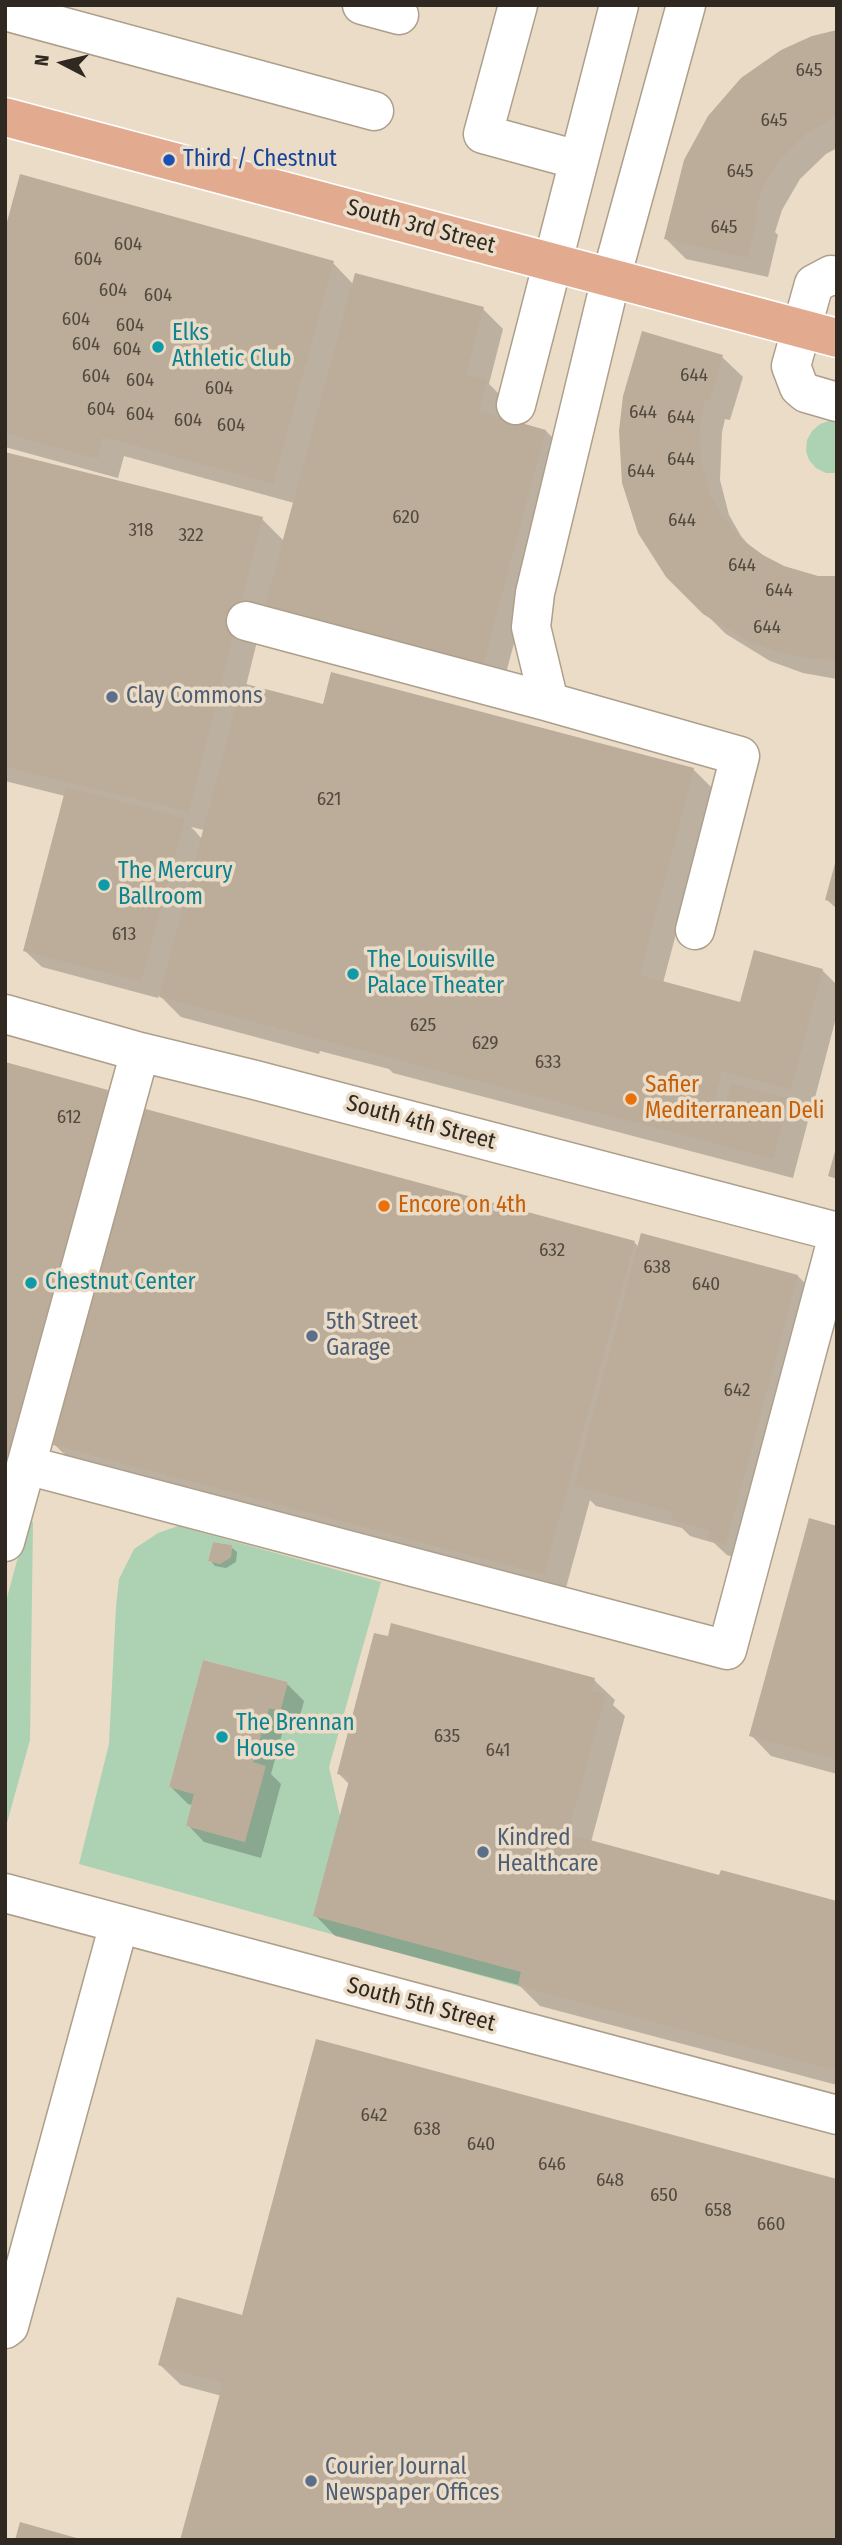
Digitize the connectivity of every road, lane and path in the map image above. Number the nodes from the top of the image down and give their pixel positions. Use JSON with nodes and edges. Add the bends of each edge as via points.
{"nodes":[{"id":1,"x":362,"y":5,"type":"edge"},
{"id":2,"x":518,"y":5,"type":"edge"},
{"id":3,"x":619,"y":5,"type":"edge"},
{"id":4,"x":687,"y":5,"type":"edge"},
{"id":5,"x":9,"y":16,"type":"edge"},
{"id":6,"x":399,"y":16,"type":"dead end"},
{"id":7,"x":374,"y":111,"type":"dead end"},
{"id":8,"x":5,"y":117,"type":"edge"},
{"id":9,"x":578,"y":160,"type":"junction"},
{"id":10,"x":551,"y":262,"type":"junction"},
{"id":11,"x":837,"y":276,"type":"edge"},
{"id":12,"x":611,"y":278,"type":"junction"},
{"id":13,"x":820,"y":333,"type":"edge"},
{"id":14,"x":837,"y":402,"type":"edge"},
{"id":15,"x":516,"y":405,"type":"dead end"},
{"id":16,"x":246,"y":621,"type":"dead end"},
{"id":17,"x":549,"y":702,"type":"junction"},
{"id":18,"x":695,"y":930,"type":"dead end"},
{"id":19,"x":5,"y":1014,"type":"edge"},
{"id":20,"x":140,"y":1052,"type":"junction"},
{"id":21,"x":837,"y":1232,"type":"edge"},
{"id":22,"x":837,"y":1239,"type":"edge"},
{"id":23,"x":26,"y":1465,"type":"junction"},
{"id":24,"x":5,"y":1542,"type":"edge"},
{"id":25,"x":5,"y":1893,"type":"edge"},
{"id":26,"x":120,"y":1924,"type":"junction"},
{"id":27,"x":837,"y":2115,"type":"edge"},
{"id":28,"x":5,"y":2329,"type":"edge"}],
"edges":[{"from":1,"to":6,"type":"street"},
{"from":2,"to":9,"type":"street","via":[[483,134]]},
{"from":3,"to":9,"type":"street"},
{"from":4,"to":12,"type":"street"},
{"from":5,"to":7,"type":"street"},
{"from":8,"to":10,"type":"main road","name":"South 3rd Street"},
{"from":9,"to":10,"type":"street"},
{"from":10,"to":12,"type":"main road","name":"South 3rd Street"},
{"from":10,"to":15,"type":"street"},
{"from":11,"to":13,"type":"street","via":[[814,284]]},
{"from":12,"to":13,"type":"main road","name":"South 3rd Street"},
{"from":12,"to":17,"type":"street","via":[[535,593],[531,627]]},
{"from":13,"to":14,"type":"street","via":[[791,366],[799,387]]},
{"from":16,"to":17,"type":"street"},
{"from":17,"to":18,"type":"street","via":[[740,756]]},
{"from":19,"to":20,"type":"street","name":"South 4th Street"},
{"from":20,"to":21,"type":"street","name":"South 4th Street"},
{"from":20,"to":23,"type":"street"},
{"from":22,"to":23,"type":"street","via":[[727,1650]]},
{"from":23,"to":24,"type":"street"},
{"from":25,"to":26,"type":"street","name":"South 5th Street"},
{"from":26,"to":27,"type":"street","name":"South 5th Street"},
{"from":26,"to":28,"type":"street"}]}
